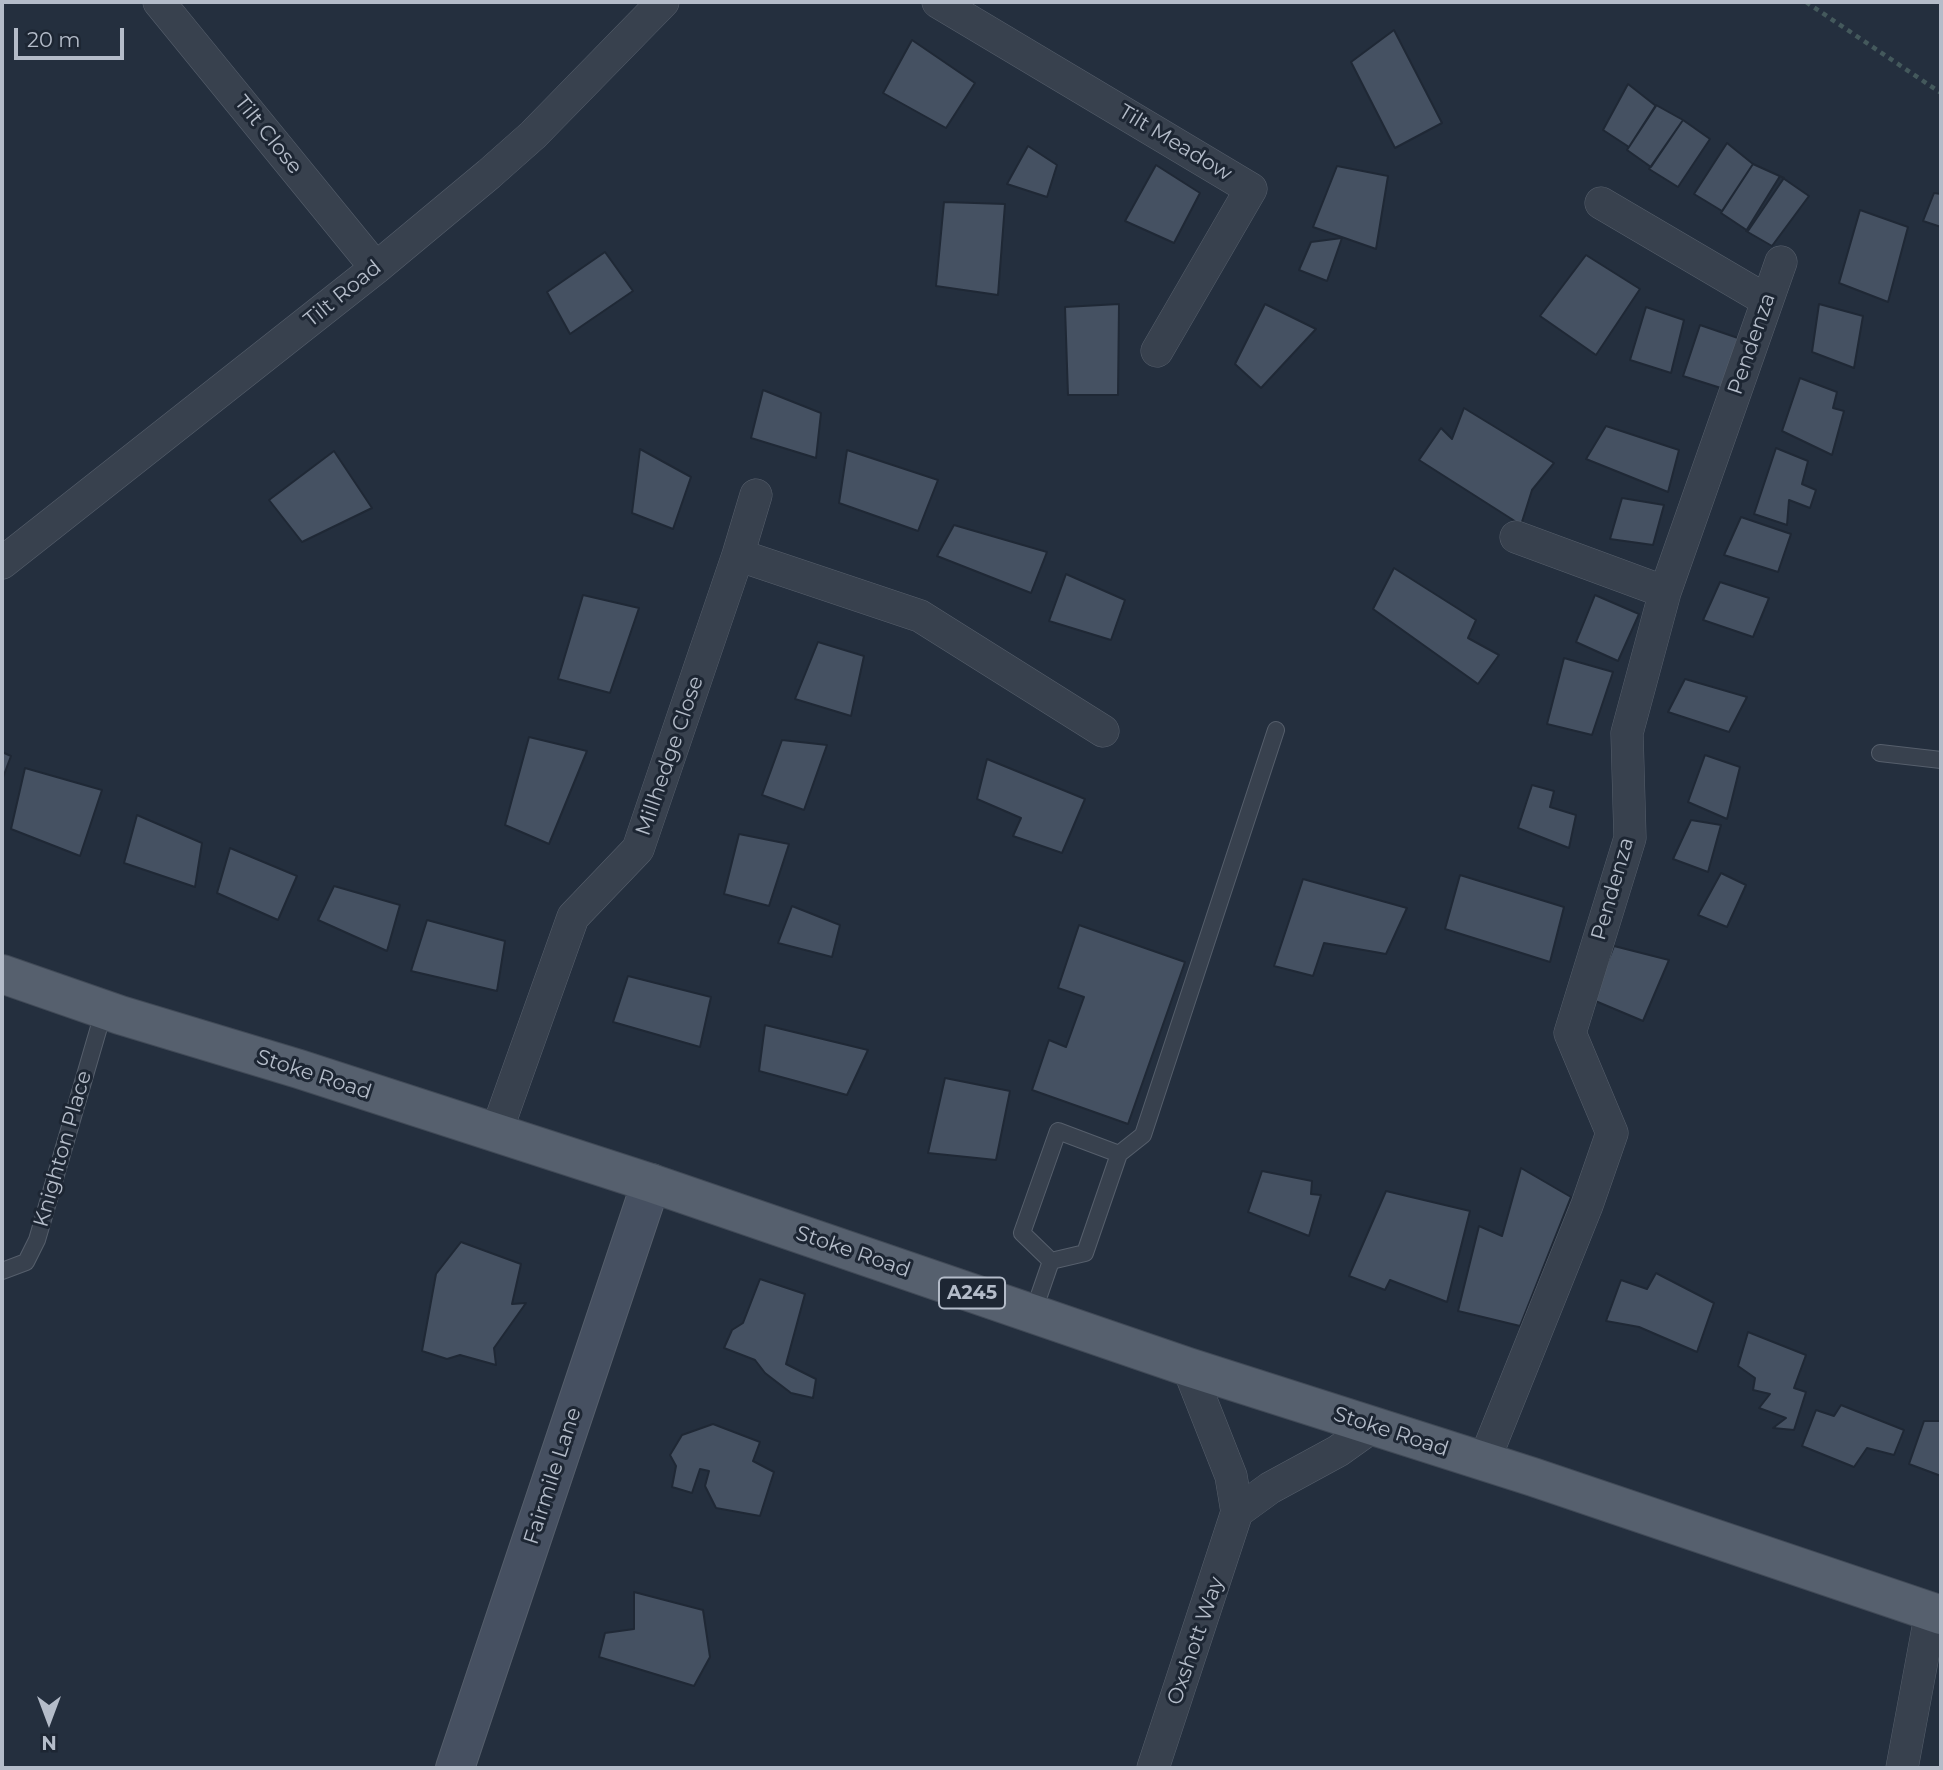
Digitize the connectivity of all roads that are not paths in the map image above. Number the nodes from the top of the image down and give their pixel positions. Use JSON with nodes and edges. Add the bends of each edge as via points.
{"nodes":[{"id":1,"x":159,"y":2,"type":"edge"},
{"id":2,"x":663,"y":2,"type":"edge"},
{"id":3,"x":937,"y":2,"type":"edge"},
{"id":4,"x":1601,"y":203,"type":"dead end"},
{"id":5,"x":1781,"y":262,"type":"dead end"},
{"id":6,"x":376,"y":268,"type":"junction"},
{"id":7,"x":1766,"y":300,"type":"junction"},
{"id":8,"x":1157,"y":351,"type":"dead end"},
{"id":9,"x":756,"y":495,"type":"dead end"},
{"id":10,"x":1516,"y":537,"type":"dead end"},
{"id":11,"x":738,"y":555,"type":"junction"},
{"id":12,"x":2,"y":563,"type":"edge"},
{"id":13,"x":1665,"y":592,"type":"junction"},
{"id":14,"x":1276,"y":730,"type":"dead end"},
{"id":15,"x":1103,"y":731,"type":"dead end"},
{"id":16,"x":1880,"y":753,"type":"dead end"},
{"id":17,"x":1941,"y":760,"type":"edge"},
{"id":18,"x":2,"y":974,"type":"edge"},
{"id":19,"x":104,"y":1010,"type":"junction"},
{"id":20,"x":496,"y":1133,"type":"junction"},
{"id":21,"x":1119,"y":1153,"type":"junction"},
{"id":22,"x":651,"y":1183,"type":"junction"},
{"id":23,"x":1052,"y":1261,"type":"junction"},
{"id":24,"x":2,"y":1271,"type":"edge"},
{"id":25,"x":1033,"y":1313,"type":"junction"},
{"id":26,"x":1188,"y":1367,"type":"junction"},
{"id":27,"x":1373,"y":1426,"type":"junction"},
{"id":28,"x":1484,"y":1461,"type":"junction"},
{"id":29,"x":1237,"y":1513,"type":"junction"},
{"id":30,"x":1936,"y":1613,"type":"edge"},
{"id":31,"x":455,"y":1768,"type":"edge"},
{"id":32,"x":1153,"y":1768,"type":"edge"},
{"id":33,"x":1902,"y":1768,"type":"edge"}],
"edges":[{"from":1,"to":6,"type":"street","name":"Tilt Close"},
{"from":2,"to":6,"type":"street","name":"Tilt Road","via":[[533,135]]},
{"from":3,"to":8,"type":"street","name":"Tilt Meadow","via":[[1251,189]]},
{"from":4,"to":7,"type":"street"},
{"from":5,"to":7,"type":"street","name":"Pendenza"},
{"from":6,"to":12,"type":"street","name":"Tilt Road"},
{"from":7,"to":13,"type":"street","name":"Pendenza"},
{"from":9,"to":11,"type":"street","name":"Millhedge Close"},
{"from":10,"to":13,"type":"street"},
{"from":11,"to":15,"type":"street","via":[[920,616]]},
{"from":11,"to":20,"type":"street","name":"Millhedge Close","via":[[638,849],[573,917]]},
{"from":13,"to":28,"type":"street","name":"Pendenza","via":[[1627,733],[1630,838],[1570,1033],[1612,1133]]},
{"from":14,"to":21,"type":"lane","via":[[1143,1135]]},
{"from":16,"to":17,"type":"lane"},
{"from":18,"to":19,"type":"main road","name":"Stoke Road","number":"A245"},
{"from":19,"to":20,"type":"main road","name":"Stoke Road","number":"A245"},
{"from":19,"to":24,"type":"lane","name":"Knighton Place","via":[[37,1240],[26,1262]]},
{"from":20,"to":22,"type":"main road","name":"Stoke Road","number":"A245"},
{"from":21,"to":23,"type":"lane","via":[[1085,1253]]},
{"from":21,"to":23,"type":"lane","via":[[1058,1131],[1022,1233]]},
{"from":22,"to":25,"type":"main road","name":"Stoke Road","number":"A245"},
{"from":22,"to":31,"type":"street","name":"Fairmile Lane"},
{"from":23,"to":25,"type":"lane"},
{"from":25,"to":26,"type":"main road","name":"Stoke Road","number":"A245"},
{"from":26,"to":27,"type":"main road","name":"Stoke Road","number":"A245"},
{"from":26,"to":29,"type":"street","name":"Oxshott Way","via":[[1231,1476]]},
{"from":27,"to":28,"type":"main road","name":"Stoke Road","number":"A245"},
{"from":27,"to":29,"type":"street"},
{"from":28,"to":30,"type":"main road","name":"Stoke Road","number":"A245"},
{"from":29,"to":32,"type":"street","name":"Oxshott Way"},
{"from":30,"to":33,"type":"street"}]}
